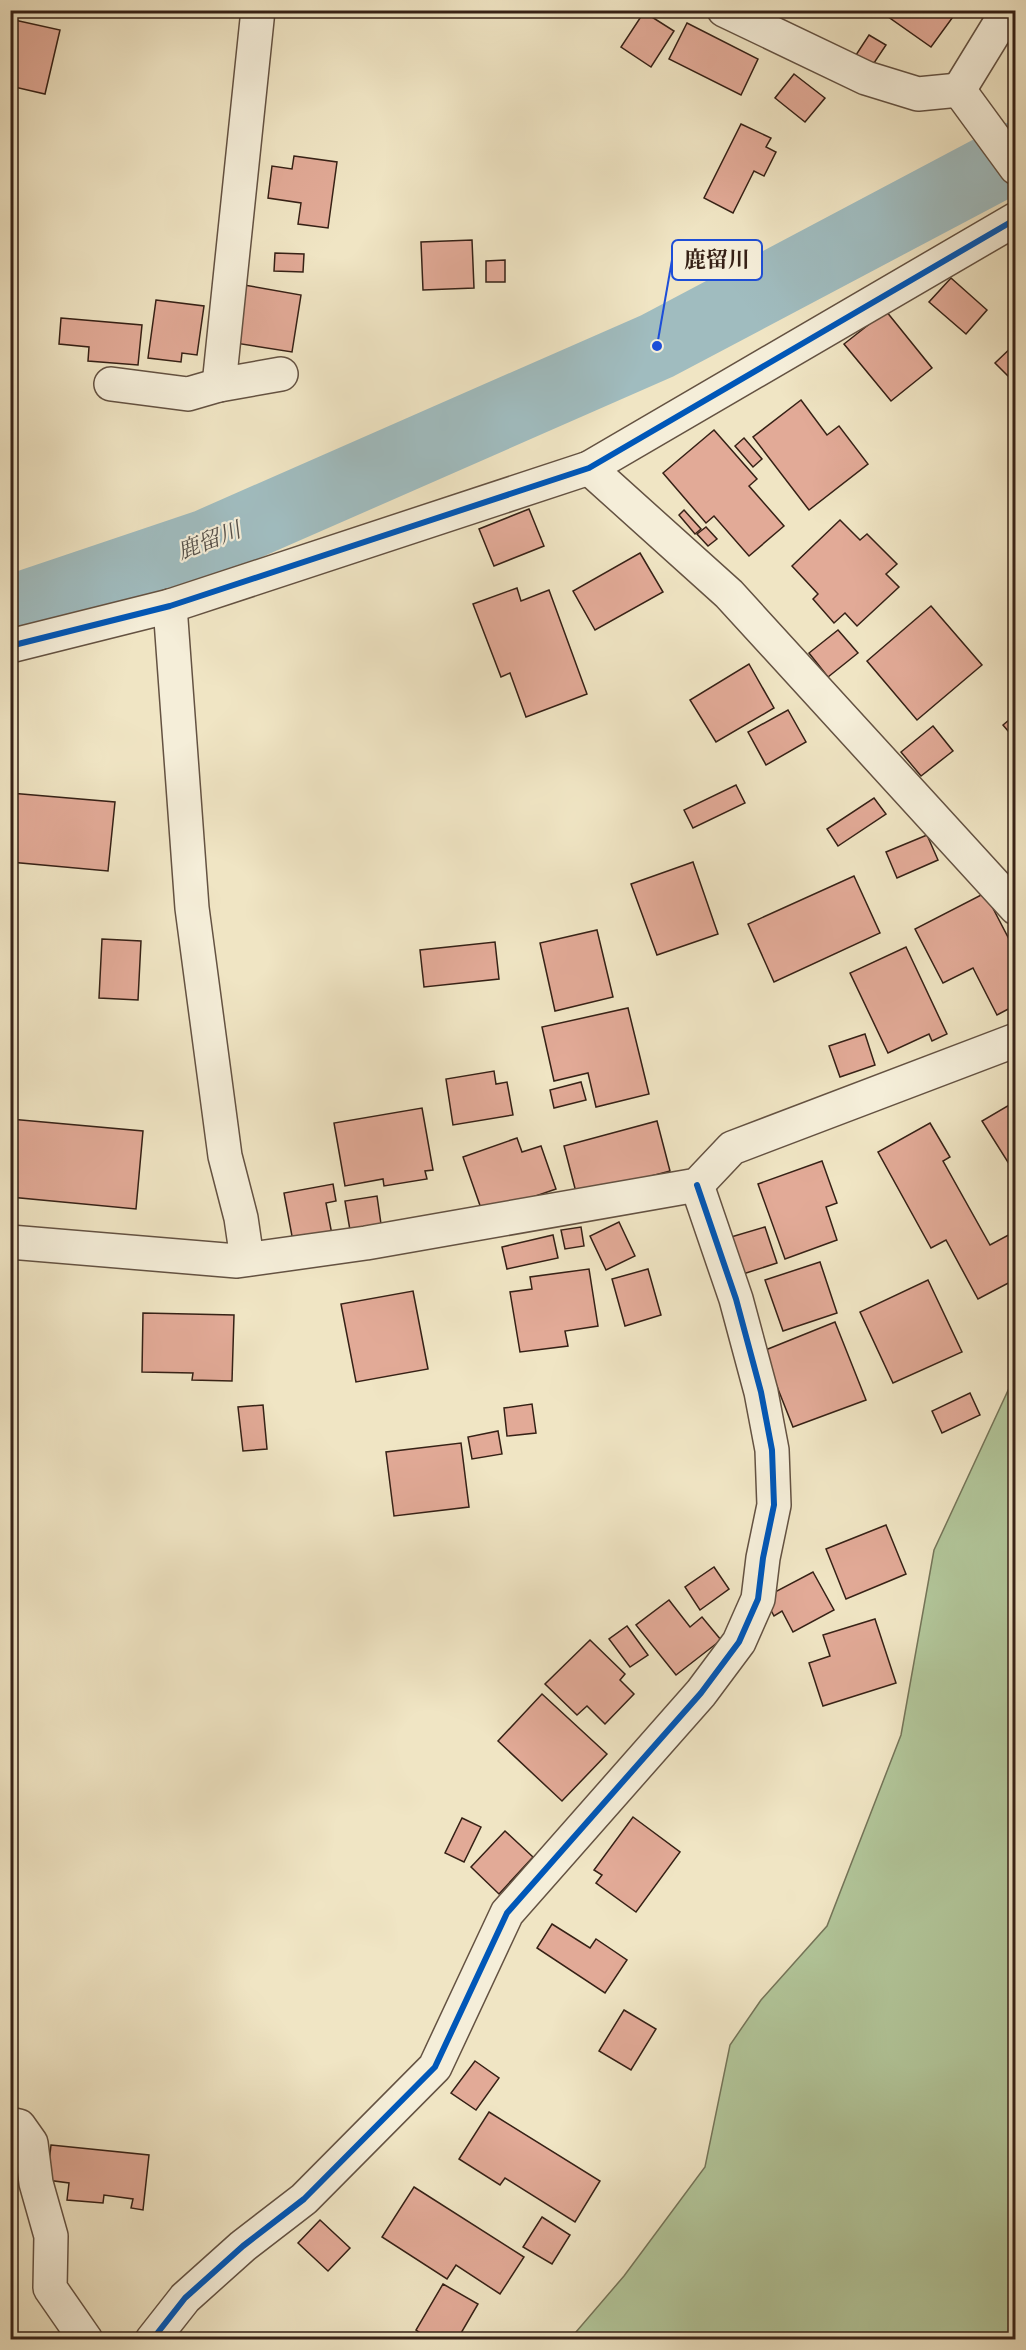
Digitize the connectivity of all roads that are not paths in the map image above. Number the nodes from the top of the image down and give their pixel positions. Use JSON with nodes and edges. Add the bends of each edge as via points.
{"nodes":[{"id":1,"x":258,"y":10,"type":"edge"},
{"id":2,"x":723,"y":10,"type":"edge"},
{"id":3,"x":1008,"y":10,"type":"edge"},
{"id":4,"x":958,"y":90,"type":"junction"},
{"id":5,"x":1016,"y":168,"type":"edge"},
{"id":6,"x":1016,"y":219,"type":"edge"},
{"id":7,"x":281,"y":374,"type":"dead end"},
{"id":8,"x":111,"y":384,"type":"dead end"},
{"id":9,"x":219,"y":385,"type":"junction"},
{"id":10,"x":588,"y":468,"type":"junction"},
{"id":11,"x":170,"y":606,"type":"junction"},
{"id":12,"x":10,"y":646,"type":"edge"},
{"id":13,"x":1016,"y":908,"type":"edge"},
{"id":14,"x":1016,"y":1040,"type":"edge"},
{"id":15,"x":696,"y":1185,"type":"junction"},
{"id":16,"x":10,"y":1242,"type":"edge"},
{"id":17,"x":247,"y":1259,"type":"junction"},
{"id":18,"x":10,"y":2124,"type":"edge"},
{"id":19,"x":86,"y":2340,"type":"edge"},
{"id":20,"x":152,"y":2340,"type":"edge"}],
"edges":[{"from":1,"to":9,"type":"street"},
{"from":2,"to":4,"type":"street","via":[[866,78],[918,94]]},
{"from":3,"to":4,"type":"street"},
{"from":4,"to":5,"type":"street"},
{"from":6,"to":10,"type":"street"},
{"from":7,"to":9,"type":"street"},
{"from":8,"to":9,"type":"street","via":[[188,394]]},
{"from":10,"to":11,"type":"street"},
{"from":10,"to":13,"type":"street","via":[[729,594]]},
{"from":11,"to":12,"type":"street"},
{"from":11,"to":17,"type":"street","via":[[192,908],[225,1156]]},
{"from":14,"to":15,"type":"street","via":[[732,1148]]},
{"from":15,"to":17,"type":"street","via":[[378,1241]]},
{"from":15,"to":20,"type":"street","via":[[736,1299],[772,1450],[774,1505],[758,1599],[739,1642],[701,1693],[507,1913],[435,2067],[304,2199],[185,2298]]},
{"from":16,"to":17,"type":"street"},
{"from":18,"to":19,"type":"street","via":[[19,2126],[31,2143],[36,2183],[51,2236],[50,2288]]}]}
